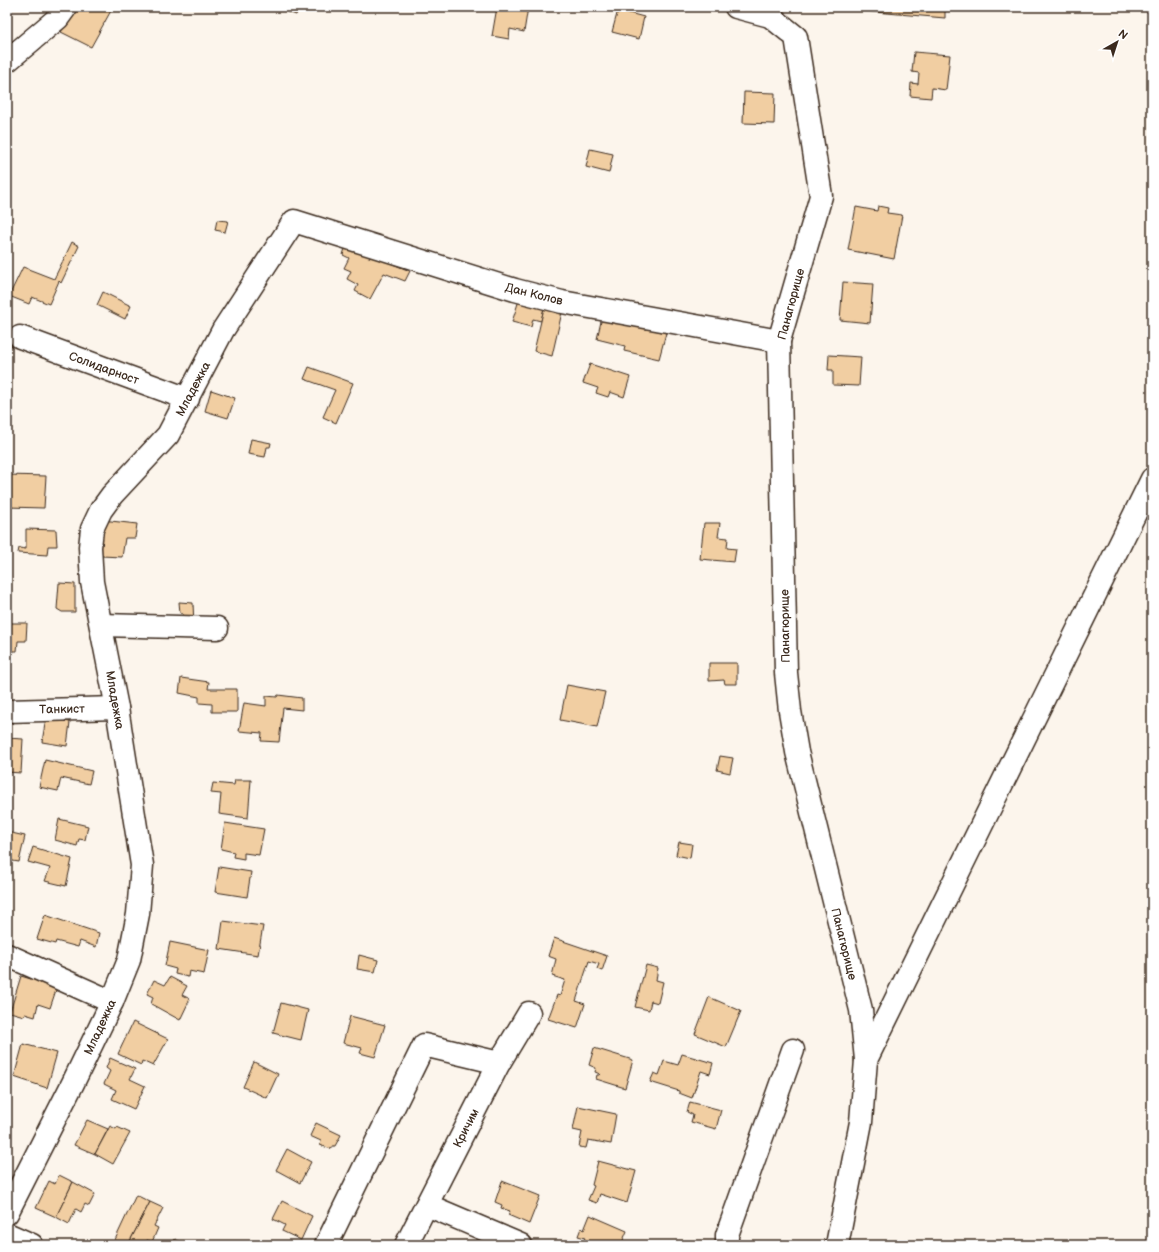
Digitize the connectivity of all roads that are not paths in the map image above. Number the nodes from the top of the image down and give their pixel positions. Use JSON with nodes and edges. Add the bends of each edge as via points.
{"nodes":[{"id":1,"x":66,"y":7,"type":"edge"},
{"id":2,"x":738,"y":7,"type":"edge"},
{"id":3,"x":7,"y":61,"type":"edge"},
{"id":4,"x":294,"y":221,"type":"joint"},
{"id":5,"x":20,"y":337,"type":"dead end"},
{"id":6,"x":779,"y":341,"type":"junction"},
{"id":7,"x":188,"y":399,"type":"junction"},
{"id":8,"x":1152,"y":479,"type":"edge"},
{"id":9,"x":101,"y":625,"type":"junction"},
{"id":10,"x":217,"y":628,"type":"dead end"},
{"id":11,"x":117,"y":708,"type":"junction"},
{"id":12,"x":7,"y":711,"type":"edge"},
{"id":13,"x":7,"y":955,"type":"edge"},
{"id":14,"x":112,"y":1002,"type":"junction"},
{"id":15,"x":528,"y":1013,"type":"dead end"},
{"id":16,"x":793,"y":1050,"type":"dead end"},
{"id":17,"x":866,"y":1060,"type":"junction"},
{"id":18,"x":499,"y":1063,"type":"junction"},
{"id":19,"x":427,"y":1205,"type":"junction"},
{"id":20,"x":7,"y":1213,"type":"edge"},
{"id":21,"x":7,"y":1234,"type":"edge"},
{"id":22,"x":32,"y":1245,"type":"edge"},
{"id":23,"x":326,"y":1245,"type":"edge"},
{"id":24,"x":406,"y":1245,"type":"edge"},
{"id":25,"x":522,"y":1245,"type":"edge"},
{"id":26,"x":727,"y":1245,"type":"edge"},
{"id":27,"x":837,"y":1245,"type":"edge"}],
"edges":[{"from":1,"to":3,"type":"street","via":[[58,18]]},
{"from":2,"to":6,"type":"street","name":"Панагюрище","via":[[770,16],[796,37],[821,196]]},
{"from":4,"to":6,"type":"street","name":"Дан Колов","via":[[515,290],[562,302]]},
{"from":4,"to":7,"type":"street","name":"Младежка","via":[[223,330]]},
{"from":5,"to":7,"type":"street","name":"Солидарност"},
{"from":6,"to":17,"type":"street","name":"Панагюрище","via":[[784,631],[790,711],[806,793],[861,1010]]},
{"from":7,"to":9,"type":"street","name":"Младежка","via":[[168,435],[112,495],[100,510],[92,529],[92,582]]},
{"from":8,"to":17,"type":"street"},
{"from":9,"to":10,"type":"street"},
{"from":9,"to":11,"type":"street","name":"Младежка"},
{"from":11,"to":12,"type":"street","name":"Танкист"},
{"from":11,"to":14,"type":"street","name":"Младежка","via":[[142,865],[138,914],[129,960]]},
{"from":13,"to":14,"type":"street"},
{"from":14,"to":20,"type":"street","name":"Младежка"},
{"from":15,"to":18,"type":"street","name":"Кричим"},
{"from":16,"to":26,"type":"street","via":[[732,1220]]},
{"from":17,"to":27,"type":"street","name":"Панагюрище","via":[[861,1122]]},
{"from":18,"to":19,"type":"street","name":"Кричим"},
{"from":18,"to":23,"type":"street","via":[[424,1045]]},
{"from":19,"to":24,"type":"street","name":"Кричим"},
{"from":19,"to":25,"type":"street"},
{"from":21,"to":22,"type":"street"}]}
